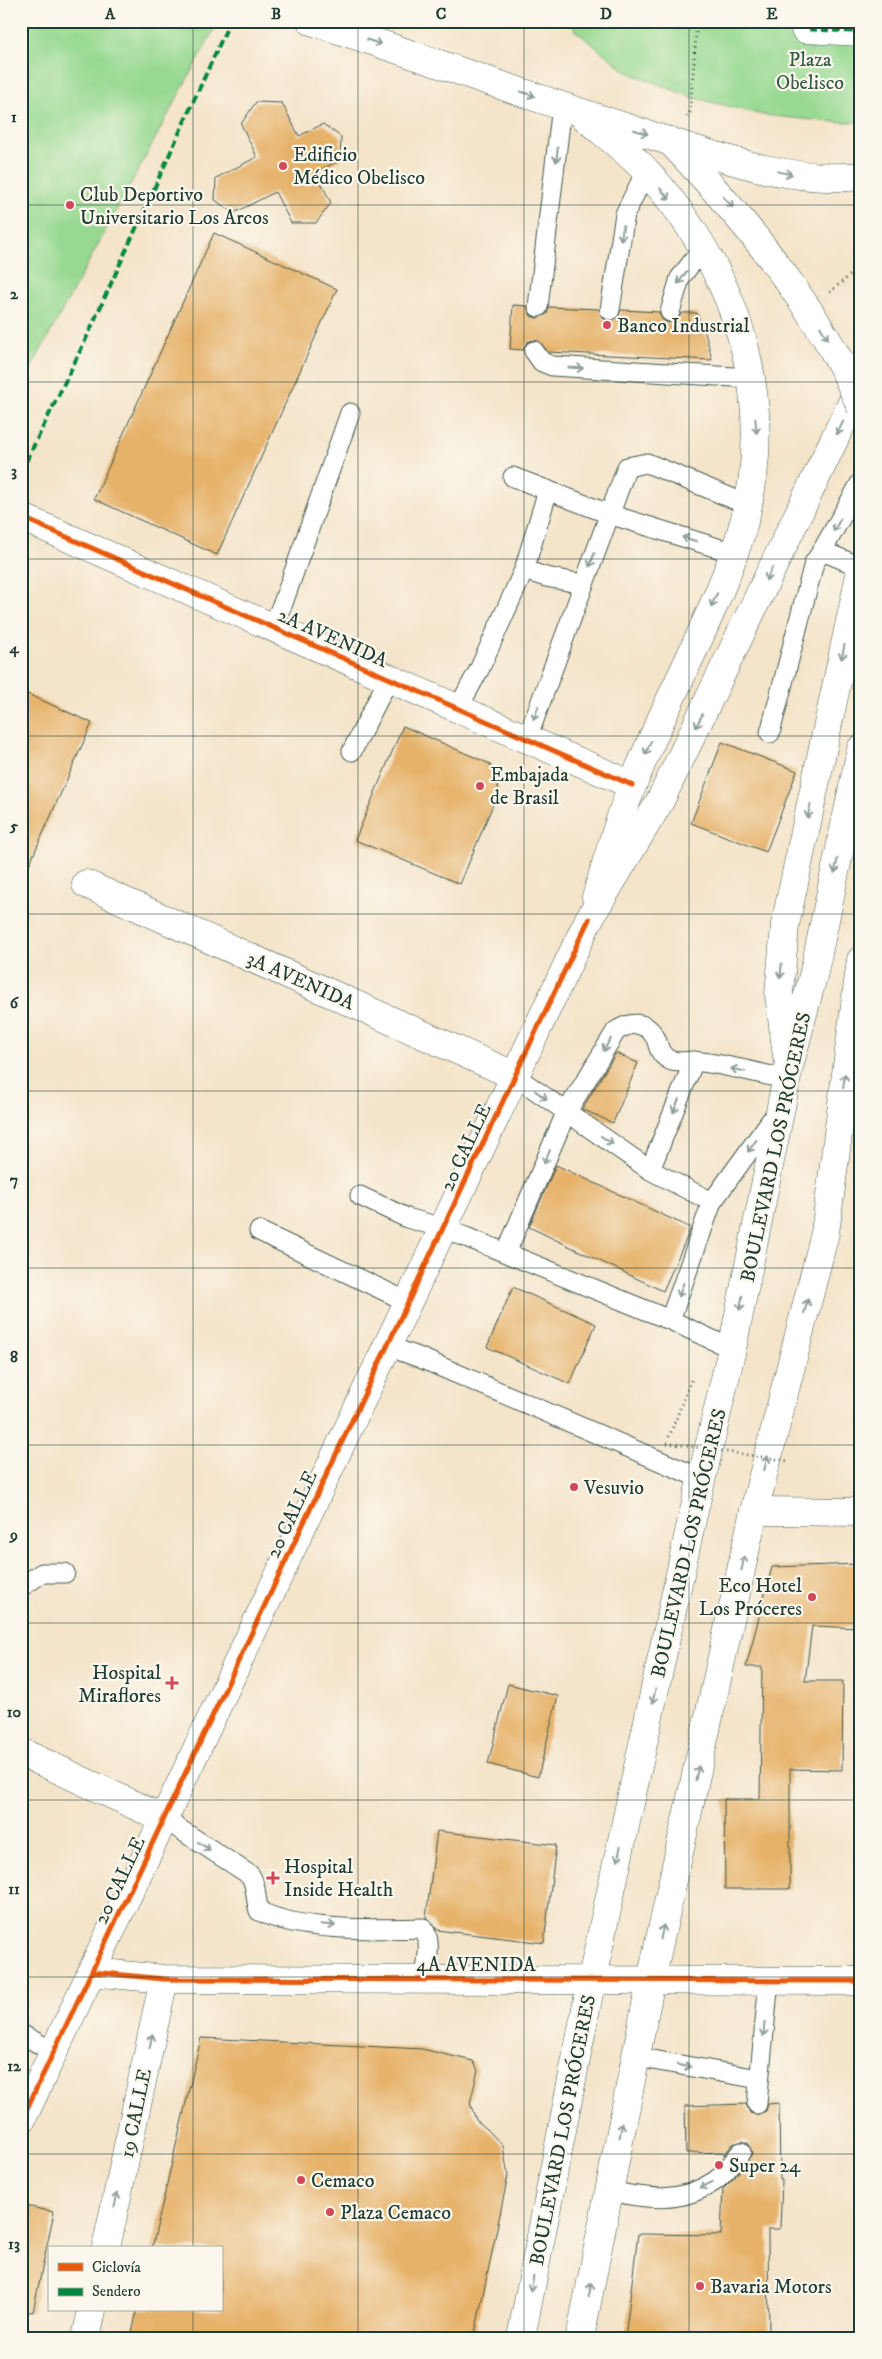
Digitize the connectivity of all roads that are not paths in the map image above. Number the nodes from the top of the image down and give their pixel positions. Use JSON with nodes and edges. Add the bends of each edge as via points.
{"nodes":[{"id":1,"x":311,"y":21,"type":"edge"},
{"id":2,"x":805,"y":21,"type":"edge"},
{"id":3,"x":861,"y":32,"type":"edge"},
{"id":4,"x":570,"y":109,"type":"junction"},
{"id":5,"x":670,"y":141,"type":"junction"},
{"id":6,"x":646,"y":171,"type":"junction"},
{"id":7,"x":861,"y":176,"type":"edge"},
{"id":8,"x":702,"y":248,"type":"junction"},
{"id":9,"x":538,"y":307,"type":"dead end"},
{"id":10,"x":610,"y":310,"type":"dead end"},
{"id":11,"x":670,"y":312,"type":"dead end"},
{"id":12,"x":534,"y":351,"type":"dead end"},
{"id":13,"x":852,"y":377,"type":"edge"},
{"id":14,"x":751,"y":378,"type":"junction"},
{"id":15,"x":861,"y":407,"type":"edge"},
{"id":16,"x":350,"y":413,"type":"dead end"},
{"id":17,"x":513,"y":477,"type":"dead end"},
{"id":18,"x":861,"y":482,"type":"edge"},
{"id":19,"x":548,"y":490,"type":"junction"},
{"id":20,"x":748,"y":505,"type":"junction"},
{"id":21,"x":609,"y":514,"type":"junction"},
{"id":22,"x":21,"y":517,"type":"edge"},
{"id":23,"x":822,"y":550,"type":"junction"},
{"id":24,"x":733,"y":558,"type":"junction"},
{"id":25,"x":861,"y":568,"type":"edge"},
{"id":26,"x":524,"y":570,"type":"junction"},
{"id":27,"x":583,"y":584,"type":"junction"},
{"id":28,"x":272,"y":627,"type":"junction"},
{"id":29,"x":389,"y":678,"type":"junction"},
{"id":30,"x":458,"y":708,"type":"junction"},
{"id":31,"x":770,"y":733,"type":"dead end"},
{"id":32,"x":527,"y":739,"type":"junction"},
{"id":33,"x":861,"y":749,"type":"edge"},
{"id":34,"x":352,"y":751,"type":"dead end"},
{"id":35,"x":632,"y":785,"type":"junction"},
{"id":36,"x":86,"y":884,"type":"dead end"},
{"id":37,"x":589,"y":920,"type":"junction"},
{"id":38,"x":861,"y":960,"type":"edge"},
{"id":39,"x":694,"y":1061,"type":"junction"},
{"id":40,"x":787,"y":1073,"type":"junction"},
{"id":41,"x":515,"y":1076,"type":"junction"},
{"id":42,"x":861,"y":1093,"type":"edge"},
{"id":43,"x":781,"y":1106,"type":"junction"},
{"id":44,"x":566,"y":1113,"type":"junction"},
{"id":45,"x":650,"y":1170,"type":"junction"},
{"id":46,"x":360,"y":1196,"type":"dead end"},
{"id":47,"x":712,"y":1202,"type":"junction"},
{"id":48,"x":443,"y":1228,"type":"junction"},
{"id":49,"x":259,"y":1231,"type":"dead end"},
{"id":50,"x":825,"y":1233,"type":"junction"},
{"id":51,"x":506,"y":1253,"type":"junction"},
{"id":52,"x":408,"y":1302,"type":"junction"},
{"id":53,"x":670,"y":1320,"type":"junction"},
{"id":54,"x":387,"y":1346,"type":"junction"},
{"id":55,"x":732,"y":1349,"type":"junction"},
{"id":56,"x":702,"y":1479,"type":"junction"},
{"id":57,"x":754,"y":1511,"type":"junction"},
{"id":58,"x":861,"y":1512,"type":"edge"},
{"id":59,"x":65,"y":1573,"type":"dead end"},
{"id":60,"x":21,"y":1587,"type":"edge"},
{"id":61,"x":21,"y":1752,"type":"edge"},
{"id":62,"x":164,"y":1819,"type":"junction"},
{"id":63,"x":92,"y":1972,"type":"junction"},
{"id":64,"x":592,"y":1978,"type":"junction"},
{"id":65,"x":164,"y":1979,"type":"junction"},
{"id":66,"x":425,"y":1979,"type":"junction"},
{"id":67,"x":651,"y":1980,"type":"junction"},
{"id":68,"x":769,"y":1980,"type":"junction"},
{"id":69,"x":861,"y":1981,"type":"edge"},
{"id":70,"x":21,"y":2034,"type":"edge"},
{"id":71,"x":54,"y":2052,"type":"junction"},
{"id":72,"x":636,"y":2057,"type":"junction"},
{"id":73,"x":759,"y":2079,"type":"junction"},
{"id":74,"x":757,"y":2104,"type":"dead end"},
{"id":75,"x":21,"y":2121,"type":"edge"},
{"id":76,"x":741,"y":2152,"type":"dead end"},
{"id":77,"x":609,"y":2191,"type":"junction"},
{"id":78,"x":106,"y":2246,"type":"edge"},
{"id":79,"x":92,"y":2312,"type":"edge"},
{"id":80,"x":86,"y":2338,"type":"edge"},
{"id":81,"x":521,"y":2338,"type":"edge"},
{"id":82,"x":580,"y":2338,"type":"edge"}],
"edges":[{"from":1,"to":4,"type":"main road","one_way":true},
{"from":2,"to":3,"type":"main road","via":[[805,29]]},
{"from":4,"to":5,"type":"main road","one_way":true},
{"from":4,"to":6,"type":"main road"},
{"from":4,"to":9,"type":"lane","one_way":true},
{"from":5,"to":7,"type":"main road","one_way":true,"via":[[792,175]]},
{"from":5,"to":13,"type":"main road","one_way":true,"via":[[730,204],[763,246]]},
{"from":6,"to":8,"type":"main road","one_way":true,"via":[[680,212]]},
{"from":6,"to":10,"type":"lane","one_way":true,"via":[[625,214]]},
{"from":8,"to":11,"type":"lane","one_way":true,"via":[[680,278]]},
{"from":8,"to":14,"type":"main road","via":[[732,305],[743,337]]},
{"from":12,"to":14,"type":"lane","one_way":true,"via":[[542,362],[552,366],[603,362],[665,365]]},
{"from":13,"to":15,"type":"main road","bridge":true},
{"from":13,"to":37,"type":"main road","one_way":true,"via":[[660,801]]},
{"from":14,"to":20,"type":"main road","one_way":true,"via":[[757,434]]},
{"from":16,"to":28,"type":"lane"},
{"from":17,"to":19,"type":"lane"},
{"from":18,"to":23,"type":"lane","one_way":true},
{"from":19,"to":21,"type":"lane"},
{"from":19,"to":26,"type":"lane"},
{"from":20,"to":21,"type":"lane","via":[[647,463],[627,467]]},
{"from":20,"to":24,"type":"main road"},
{"from":24,"to":21,"type":"lane","one_way":true,"via":[[721,548]]},
{"from":21,"to":27,"type":"lane","one_way":true},
{"from":22,"to":28,"type":"main road","name":"2A AVENIDA"},
{"from":23,"to":25,"type":"lane"},
{"from":23,"to":31,"type":"lane","via":[[814,563]]},
{"from":24,"to":35,"type":"main road","one_way":true},
{"from":25,"to":40,"type":"main road","one_way":true,"via":[[785,924],[779,995]]},
{"from":26,"to":27,"type":"lane"},
{"from":26,"to":30,"type":"lane","via":[[479,670]]},
{"from":27,"to":32,"type":"lane","one_way":true},
{"from":28,"to":29,"type":"main road","name":"2A AVENIDA"},
{"from":29,"to":30,"type":"main road","name":"2A AVENIDA"},
{"from":29,"to":34,"type":"lane"},
{"from":30,"to":32,"type":"main road","name":"2A AVENIDA"},
{"from":32,"to":35,"type":"main road","name":"2A AVENIDA"},
{"from":33,"to":40,"type":"main road","name":"BOULEVARD LOS PRÓCERES","one_way":true,"via":[[814,972]]},
{"from":35,"to":37,"type":"main road"},
{"from":36,"to":41,"type":"main road","name":"3A AVENIDA"},
{"from":37,"to":41,"type":"main road","name":"20 CALLE"},
{"from":50,"to":38,"type":"main road","one_way":true},
{"from":40,"to":39,"type":"lane","one_way":true},
{"from":39,"to":44,"type":"lane","one_way":true,"via":[[670,1060],[659,1052],[655,1037],[645,1025],[625,1024],[616,1031]]},
{"from":39,"to":45,"type":"lane","one_way":true},
{"from":40,"to":43,"type":"main road","name":"BOULEVARD LOS PRÓCERES"},
{"from":41,"to":44,"type":"lane","one_way":true},
{"from":41,"to":48,"type":"main road","name":"20 CALLE"},
{"from":42,"to":50,"type":"main road"},
{"from":43,"to":47,"type":"lane","one_way":true},
{"from":43,"to":55,"type":"main road","name":"BOULEVARD LOS PRÓCERES","one_way":true},
{"from":44,"to":45,"type":"lane","one_way":true},
{"from":44,"to":51,"type":"lane","one_way":true},
{"from":45,"to":47,"type":"lane"},
{"from":46,"to":48,"type":"lane","via":[[406,1218]]},
{"from":47,"to":53,"type":"lane","one_way":true},
{"from":48,"to":51,"type":"lane"},
{"from":48,"to":52,"type":"main road","name":"20 CALLE"},
{"from":49,"to":52,"type":"lane"},
{"from":57,"to":50,"type":"main road","one_way":true},
{"from":51,"to":53,"type":"lane"},
{"from":52,"to":54,"type":"main road","name":"20 CALLE"},
{"from":53,"to":55,"type":"lane"},
{"from":54,"to":56,"type":"lane"},
{"from":54,"to":62,"type":"main road","name":"20 CALLE"},
{"from":55,"to":56,"type":"main road","name":"BOULEVARD LOS PRÓCERES"},
{"from":56,"to":64,"type":"main road","name":"BOULEVARD LOS PRÓCERES","one_way":true},
{"from":57,"to":58,"type":"main road"},
{"from":67,"to":57,"type":"main road","one_way":true},
{"from":59,"to":60,"type":"lane","via":[[42,1573]]},
{"from":61,"to":62,"type":"main road"},
{"from":62,"to":63,"type":"main road","name":"20 CALLE"},
{"from":62,"to":66,"type":"lane","one_way":true,"via":[[250,1876],[259,1911],[274,1918],[295,1923],[368,1929],[423,1928],[428,1940]]},
{"from":63,"to":65,"type":"main road","name":"4A AVENIDA"},
{"from":63,"to":71,"type":"main road","name":"20 CALLE"},
{"from":64,"to":66,"type":"main road","name":"4A AVENIDA"},
{"from":64,"to":67,"type":"main road","name":"4A AVENIDA"},
{"from":64,"to":81,"type":"main road","name":"BOULEVARD LOS PRÓCERES","one_way":true},
{"from":65,"to":66,"type":"main road","name":"4A AVENIDA"},
{"from":78,"to":65,"type":"main road","name":"19 CALLE","one_way":true},
{"from":67,"to":68,"type":"main road","name":"4A AVENIDA"},
{"from":67,"to":72,"type":"main road"},
{"from":68,"to":69,"type":"main road","name":"4A AVENIDA"},
{"from":68,"to":73,"type":"lane","one_way":true},
{"from":70,"to":71,"type":"lane"},
{"from":71,"to":75,"type":"main road","name":"20 CALLE"},
{"from":72,"to":73,"type":"lane","one_way":true},
{"from":77,"to":72,"type":"main road","one_way":true},
{"from":73,"to":74,"type":"lane"},
{"from":76,"to":77,"type":"lane","one_way":true,"via":[[716,2180],[677,2198],[638,2197]]},
{"from":82,"to":77,"type":"main road","one_way":true},
{"from":79,"to":80,"type":"main road"}]}
